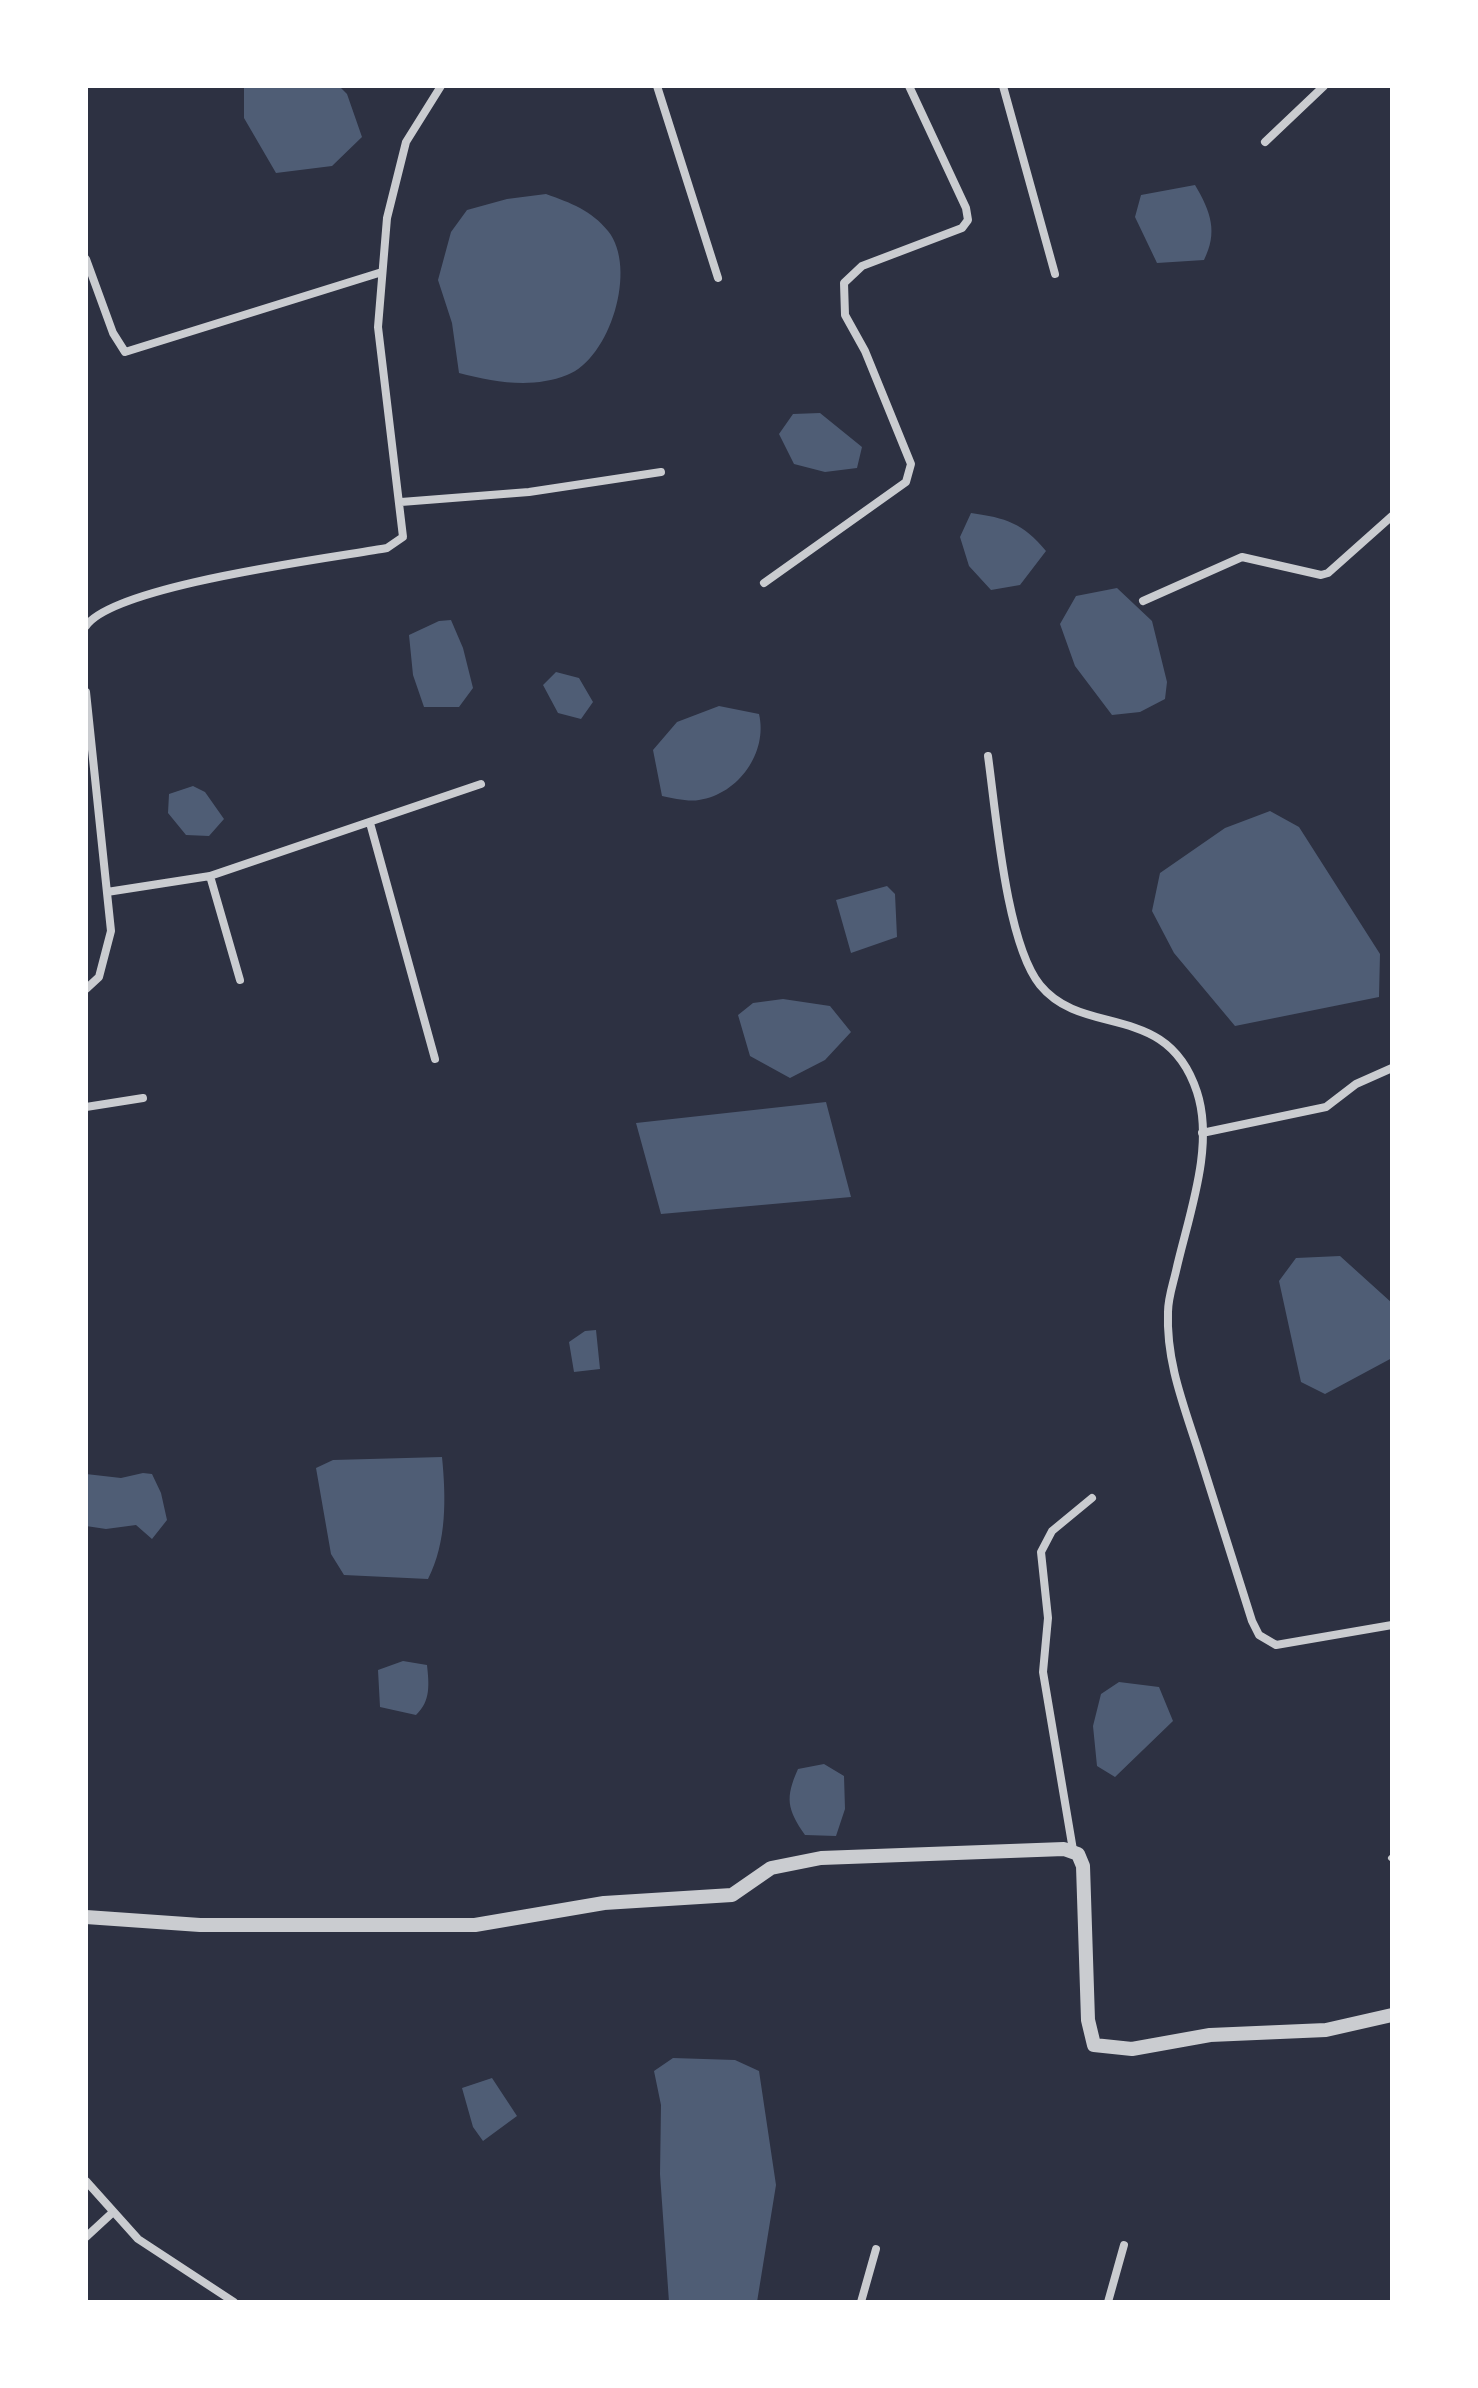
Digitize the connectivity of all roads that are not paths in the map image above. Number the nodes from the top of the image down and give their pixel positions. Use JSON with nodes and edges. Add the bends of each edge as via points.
{"nodes":[{"id":1,"x":441,"y":86,"type":"edge"},
{"id":2,"x":657,"y":86,"type":"edge"},
{"id":3,"x":909,"y":86,"type":"edge"},
{"id":4,"x":1003,"y":86,"type":"edge"},
{"id":5,"x":1324,"y":86,"type":"edge"},
{"id":6,"x":1265,"y":142,"type":"dead end"},
{"id":7,"x":86,"y":259,"type":"edge"},
{"id":8,"x":382,"y":272,"type":"junction"},
{"id":9,"x":1055,"y":274,"type":"dead end"},
{"id":10,"x":718,"y":278,"type":"dead end"},
{"id":11,"x":661,"y":472,"type":"dead end"},
{"id":12,"x":401,"y":502,"type":"junction"},
{"id":13,"x":1392,"y":516,"type":"edge"},
{"id":14,"x":764,"y":583,"type":"dead end"},
{"id":15,"x":1143,"y":601,"type":"dead end"},
{"id":16,"x":86,"y":626,"type":"edge"},
{"id":17,"x":86,"y":692,"type":"edge"},
{"id":18,"x":988,"y":756,"type":"dead end"},
{"id":19,"x":481,"y":784,"type":"dead end"},
{"id":20,"x":370,"y":823,"type":"junction"},
{"id":21,"x":210,"y":876,"type":"junction"},
{"id":22,"x":107,"y":892,"type":"junction"},
{"id":23,"x":240,"y":980,"type":"dead end"},
{"id":24,"x":86,"y":989,"type":"edge"},
{"id":25,"x":435,"y":1059,"type":"dead end"},
{"id":26,"x":1392,"y":1068,"type":"edge"},
{"id":27,"x":143,"y":1098,"type":"dead end"},
{"id":28,"x":86,"y":1107,"type":"edge"},
{"id":29,"x":1202,"y":1133,"type":"junction"},
{"id":30,"x":1092,"y":1498,"type":"dead end"},
{"id":31,"x":1392,"y":1625,"type":"edge"},
{"id":32,"x":1073,"y":1850,"type":"junction"},
{"id":33,"x":86,"y":1917,"type":"edge"},
{"id":34,"x":1392,"y":2015,"type":"edge"},
{"id":35,"x":86,"y":2181,"type":"edge"},
{"id":36,"x":112,"y":2213,"type":"junction"},
{"id":37,"x":86,"y":2237,"type":"edge"},
{"id":38,"x":1124,"y":2245,"type":"dead end"},
{"id":39,"x":876,"y":2249,"type":"dead end"},
{"id":40,"x":234,"y":2302,"type":"edge"},
{"id":41,"x":861,"y":2302,"type":"edge"},
{"id":42,"x":1108,"y":2302,"type":"edge"}],
"edges":[{"from":1,"to":8,"type":"street","via":[[406,142],[387,218]]},
{"from":2,"to":10,"type":"street"},
{"from":3,"to":14,"type":"street","via":[[968,220],[962,228],[862,266],[844,283],[842,298],[911,464],[910,474],[906,482]]},
{"from":4,"to":9,"type":"street"},
{"from":5,"to":6,"type":"street"},
{"from":7,"to":8,"type":"street","via":[[125,352]]},
{"from":8,"to":12,"type":"street","via":[[378,327]]},
{"from":11,"to":12,"type":"street","via":[[497,495]]},
{"from":12,"to":16,"type":"street","via":[[403,537],[387,548],[196,582],[103,610]]},
{"from":13,"to":15,"type":"street","via":[[1328,573],[1242,557]]},
{"from":17,"to":22,"type":"street"},
{"from":18,"to":29,"type":"street","via":[[1003,869],[1025,960],[1056,1001],[1172,1046],[1186,1061],[1198,1096]]},
{"from":19,"to":20,"type":"street"},
{"from":20,"to":21,"type":"street"},
{"from":20,"to":25,"type":"street"},
{"from":21,"to":22,"type":"street"},
{"from":21,"to":23,"type":"street"},
{"from":22,"to":24,"type":"street","via":[[107,955],[99,977]]},
{"from":26,"to":29,"type":"street","via":[[1356,1084],[1326,1107]]},
{"from":27,"to":28,"type":"street"},
{"from":29,"to":31,"type":"street","via":[[1167,1308],[1169,1357],[1252,1621],[1259,1635],[1276,1645]]},
{"from":30,"to":32,"type":"street","via":[[1052,1531],[1041,1552],[1048,1618],[1043,1672]]},
{"from":32,"to":33,"type":"street","via":[[821,1858],[771,1868],[732,1895],[604,1903],[475,1925],[200,1925]]},
{"from":32,"to":34,"type":"street","via":[[1083,1866],[1088,2020],[1094,2045],[1132,2049],[1210,2035],[1326,2030]]},
{"from":35,"to":36,"type":"street"},
{"from":36,"to":37,"type":"street"},
{"from":36,"to":40,"type":"street","via":[[138,2239]]},
{"from":38,"to":42,"type":"street"},
{"from":39,"to":41,"type":"street"}]}
